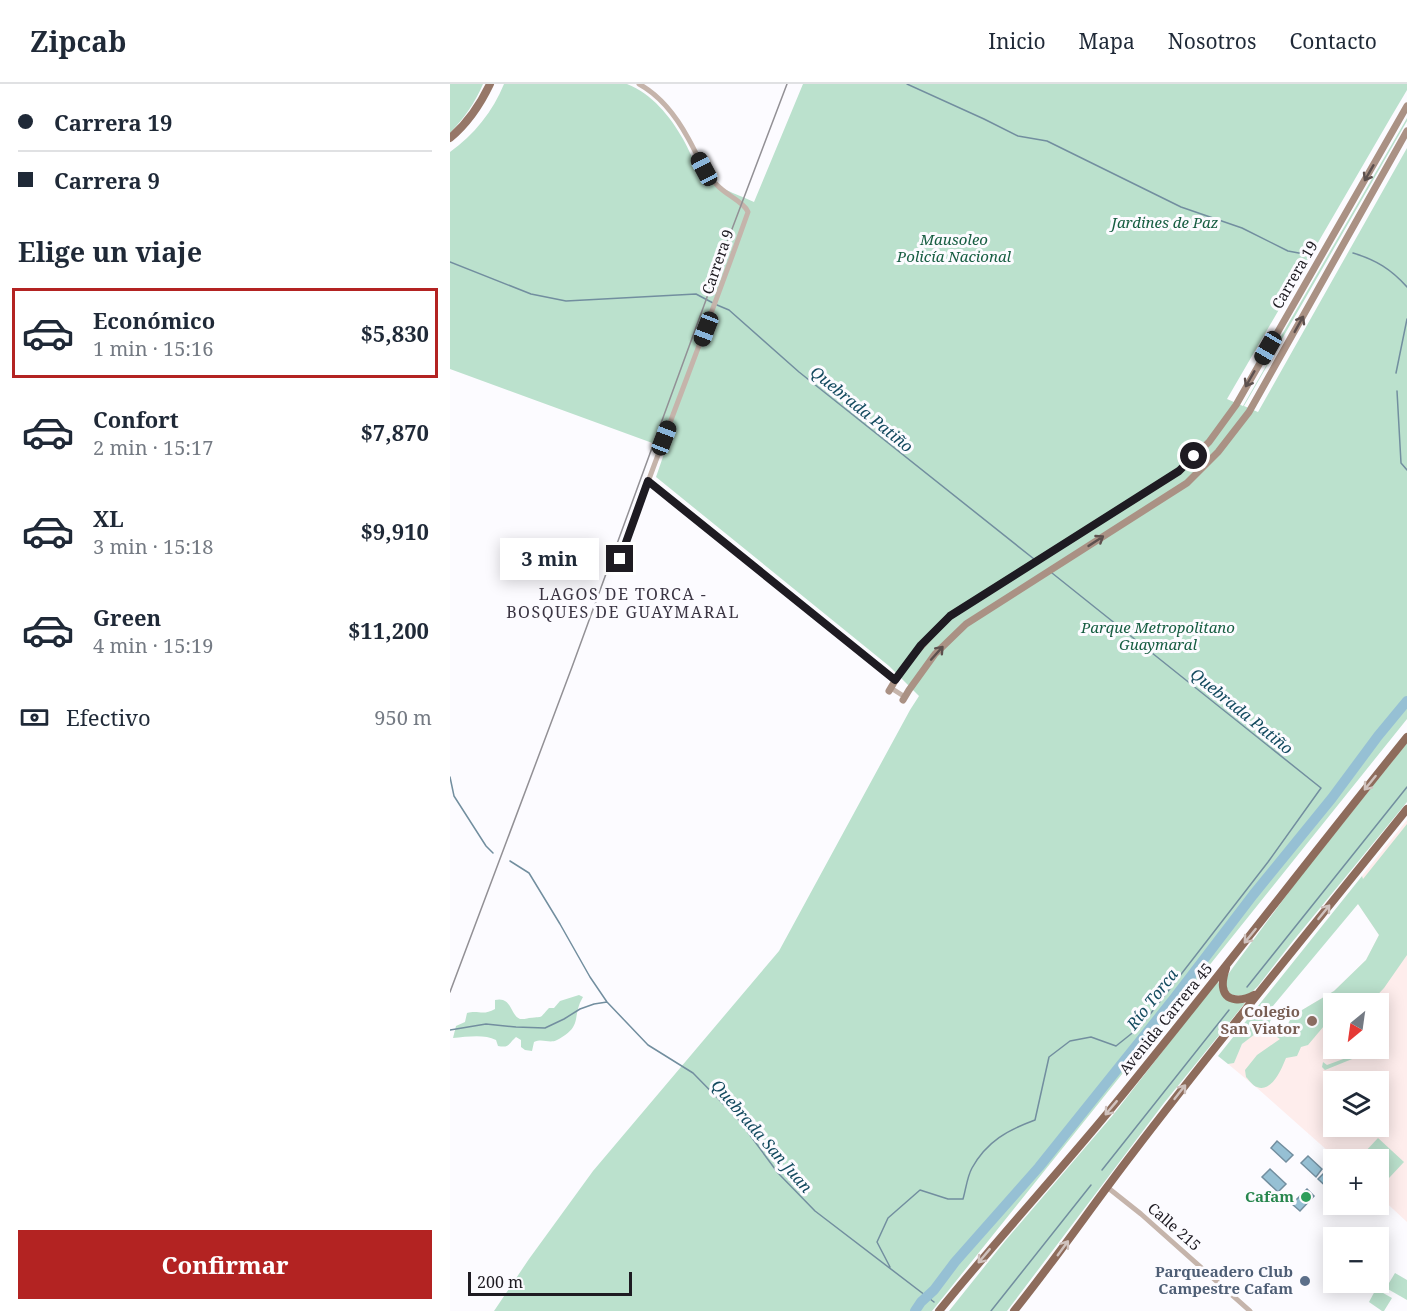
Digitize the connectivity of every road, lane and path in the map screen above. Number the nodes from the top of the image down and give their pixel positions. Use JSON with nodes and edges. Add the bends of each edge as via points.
{"nodes":[{"id":1,"x":490,"y":84,"type":"edge"},
{"id":2,"x":639,"y":84,"type":"edge"},
{"id":3,"x":1407,"y":106,"type":"edge"},
{"id":4,"x":1407,"y":131,"type":"edge"},
{"id":5,"x":450,"y":138,"type":"edge"},
{"id":6,"x":648,"y":481,"type":"junction"},
{"id":7,"x":620,"y":559,"type":"dead end"},
{"id":8,"x":895,"y":680,"type":"junction"},
{"id":9,"x":890,"y":689,"type":"joint"},
{"id":10,"x":904,"y":699,"type":"joint"},
{"id":11,"x":1407,"y":737,"type":"edge"},
{"id":12,"x":1407,"y":808,"type":"edge"},
{"id":13,"x":1227,"y":964,"type":"junction"},
{"id":14,"x":1261,"y":990,"type":"junction"},
{"id":15,"x":1107,"y":1187,"type":"junction"},
{"id":16,"x":939,"y":1311,"type":"edge"},
{"id":17,"x":1014,"y":1311,"type":"edge"},
{"id":18,"x":1251,"y":1311,"type":"edge"}],
"edges":[{"from":1,"to":5,"type":"main road","via":[[472,115]]},
{"from":2,"to":6,"type":"street","name":"Carrera 9","via":[[664,103],[704,169],[748,212]]},
{"from":3,"to":8,"type":"main road","name":"Carrera 19","one_way":true,"via":[[1236,405],[1209,442],[1179,471],[950,616],[921,645]]},
{"from":10,"to":4,"type":"main road","name":"Carrera 19","one_way":true,"via":[[935,654],[966,624],[1187,483],[1218,452],[1249,412]]},
{"from":6,"to":7,"type":"street","name":"Carrera 9"},
{"from":6,"to":8,"type":"street"},
{"from":8,"to":9,"type":"main road","name":"Carrera 19"},
{"from":9,"to":10,"type":"street"},
{"from":11,"to":13,"type":"highway","name":"Avenida Carrera 45","one_way":true},
{"from":14,"to":12,"type":"highway","one_way":true},
{"from":13,"to":14,"type":"highway","via":[[1222,982],[1224,992],[1232,999],[1246,999]]},
{"from":13,"to":16,"type":"highway","name":"Avenida Carrera 45","one_way":true,"via":[[1073,1155]]},
{"from":15,"to":14,"type":"highway","one_way":true},
{"from":17,"to":15,"type":"highway","one_way":true},
{"from":15,"to":18,"type":"street","name":"Calle 215"}]}
